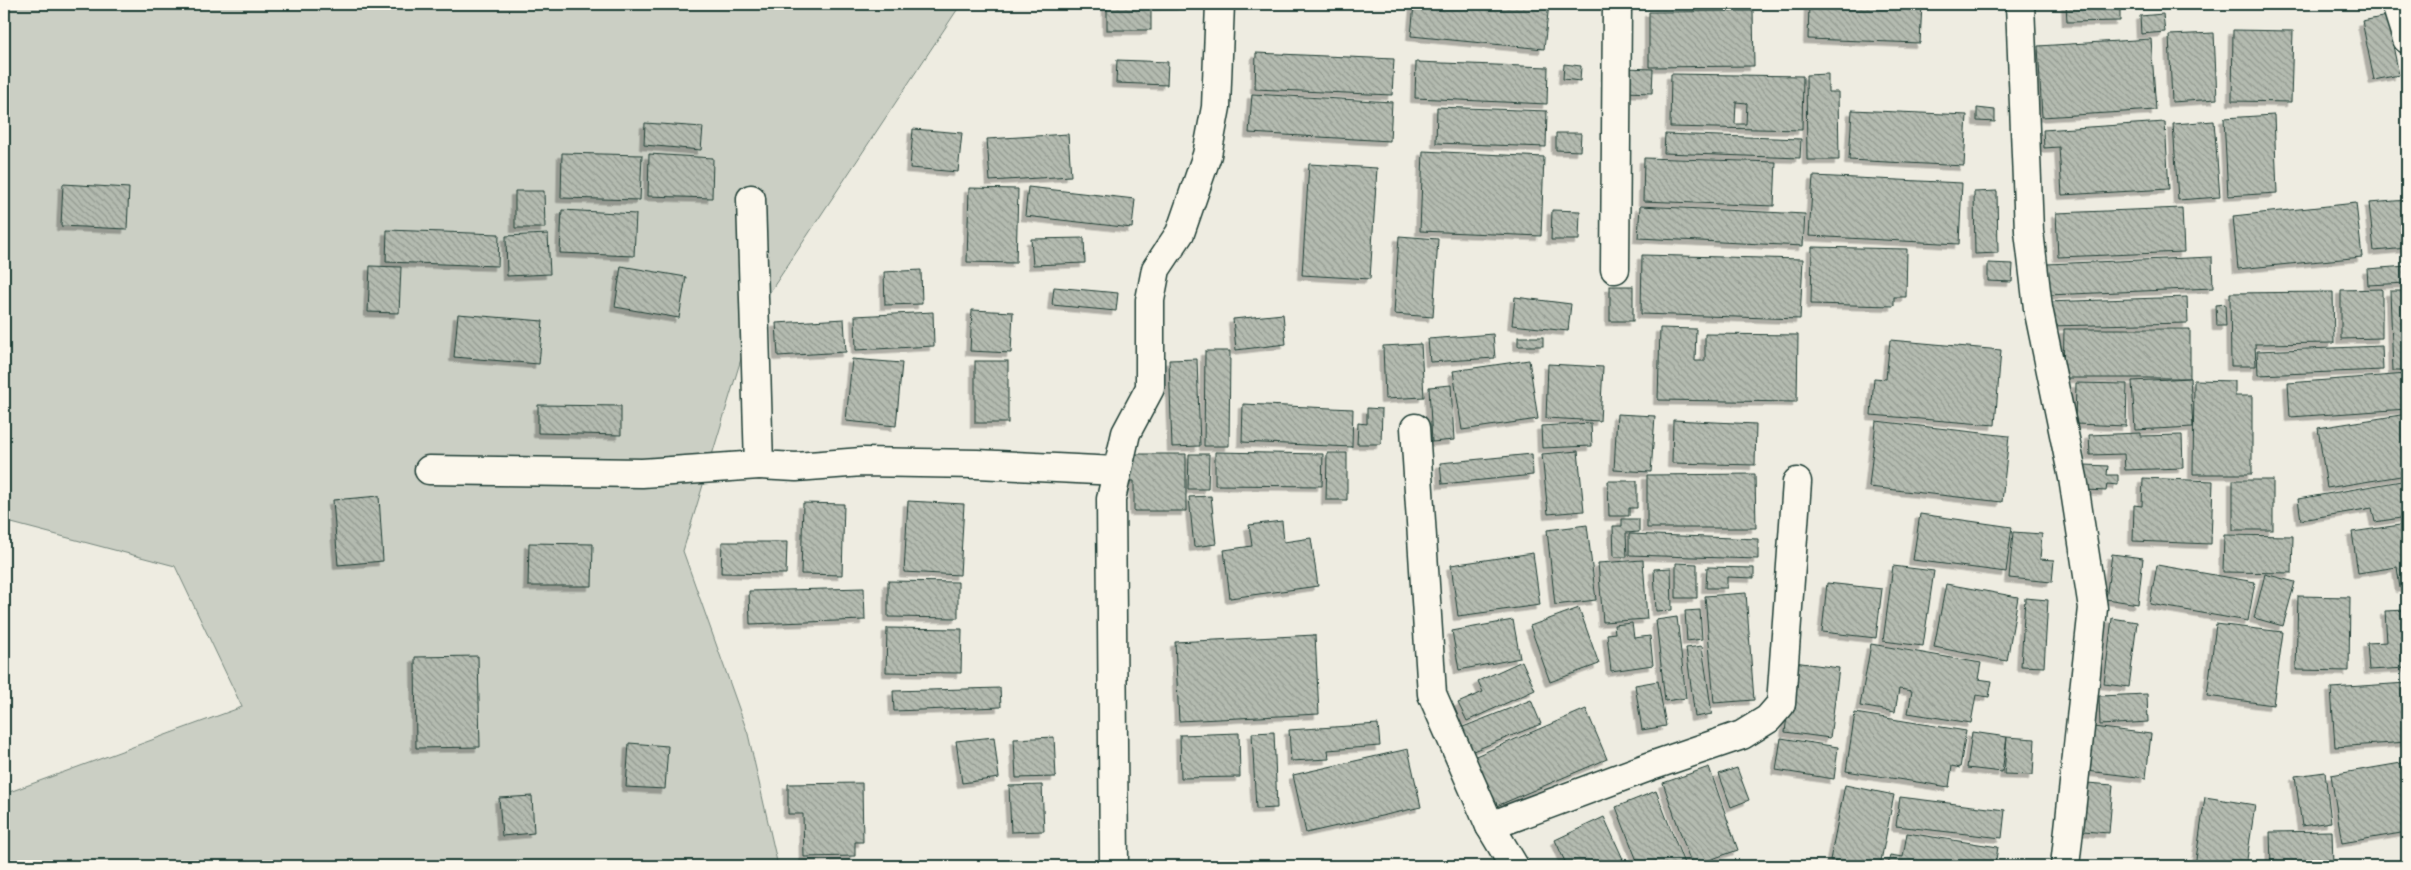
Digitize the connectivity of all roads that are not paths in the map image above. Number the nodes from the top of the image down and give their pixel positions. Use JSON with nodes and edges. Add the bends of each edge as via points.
{"nodes":[{"id":1,"x":1220,"y":4,"type":"edge"},
{"id":2,"x":1617,"y":4,"type":"edge"},
{"id":3,"x":2020,"y":4,"type":"edge"},
{"id":4,"x":2396,"y":5,"type":"edge"},
{"id":5,"x":2407,"y":39,"type":"edge"},
{"id":6,"x":751,"y":199,"type":"dead end"},
{"id":7,"x":1615,"y":270,"type":"dead end"},
{"id":8,"x":1415,"y":428,"type":"dead end"},
{"id":9,"x":759,"y":465,"type":"junction"},
{"id":10,"x":429,"y":470,"type":"dead end"},
{"id":11,"x":1117,"y":471,"type":"junction"},
{"id":12,"x":1797,"y":482,"type":"dead end"},
{"id":13,"x":1490,"y":826,"type":"junction"},
{"id":14,"x":1114,"y":866,"type":"edge"},
{"id":15,"x":1514,"y":866,"type":"edge"},
{"id":16,"x":2065,"y":866,"type":"edge"}],
"edges":[{"from":1,"to":11,"type":"street","via":[[1216,107],[1207,155],[1180,232],[1156,269],[1150,300],[1150,388],[1126,433]]},
{"from":2,"to":7,"type":"street"},
{"from":3,"to":16,"type":"street","via":[[2030,232],[2038,308],[2073,478],[2093,608]]},
{"from":4,"to":5,"type":"street"},
{"from":6,"to":9,"type":"street"},
{"from":8,"to":13,"type":"street","via":[[1432,694]]},
{"from":9,"to":10,"type":"street","via":[[642,473]]},
{"from":9,"to":11,"type":"street","via":[[796,467],[900,462]]},
{"from":11,"to":14,"type":"street","via":[[1111,498]]},
{"from":12,"to":13,"type":"street","via":[[1781,704],[1768,719],[1742,735]]},
{"from":13,"to":15,"type":"street"}]}
